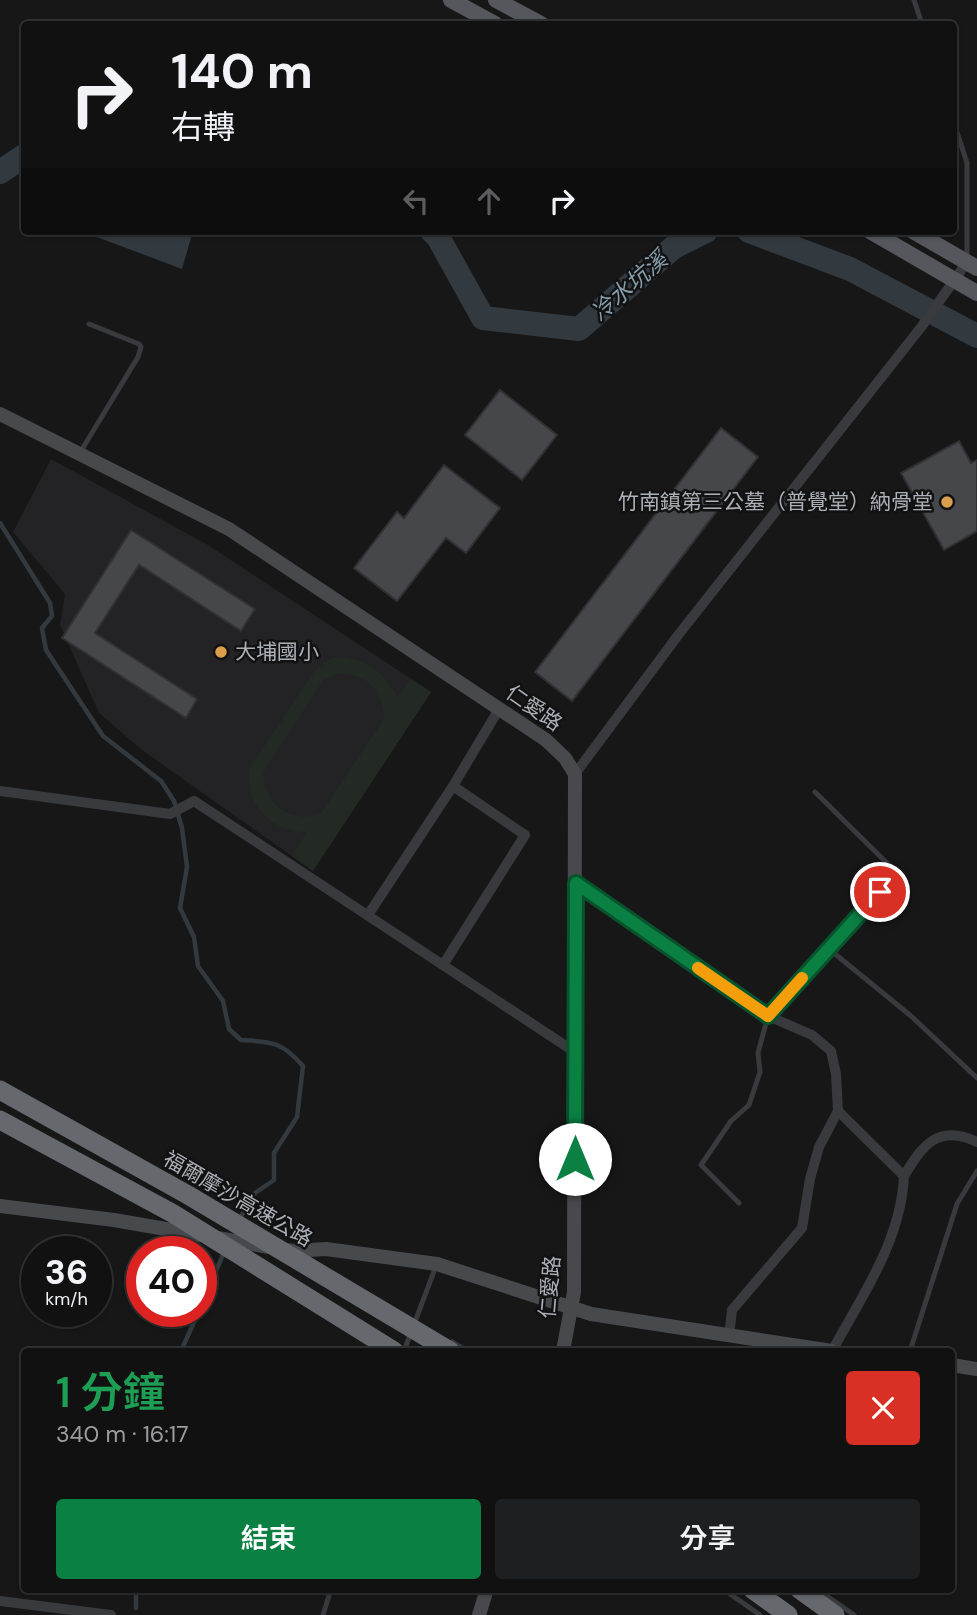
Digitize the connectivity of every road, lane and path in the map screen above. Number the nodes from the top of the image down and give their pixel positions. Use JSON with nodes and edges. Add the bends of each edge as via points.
{"nodes":[{"id":1,"x":451,"y":0,"type":"edge"},
{"id":2,"x":496,"y":0,"type":"edge"},
{"id":3,"x":914,"y":0,"type":"edge"},
{"id":4,"x":490,"y":21,"type":"edge"},
{"id":5,"x":535,"y":21,"type":"edge"},
{"id":6,"x":921,"y":21,"type":"edge"},
{"id":7,"x":957,"y":133,"type":"edge"},
{"id":8,"x":877,"y":235,"type":"edge"},
{"id":9,"x":920,"y":235,"type":"edge"},
{"id":10,"x":972,"y":265,"type":"edge"},
{"id":11,"x":955,"y":279,"type":"junction"},
{"id":12,"x":977,"y":293,"type":"edge"},
{"id":13,"x":89,"y":324,"type":"dead end"},
{"id":14,"x":0,"y":414,"type":"edge"},
{"id":15,"x":79,"y":454,"type":"junction"},
{"id":16,"x":499,"y":709,"type":"junction"},
{"id":17,"x":575,"y":774,"type":"junction"},
{"id":18,"x":453,"y":786,"type":"junction"},
{"id":19,"x":0,"y":791,"type":"edge"},
{"id":20,"x":814,"y":792,"type":"dead end"},
{"id":21,"x":576,"y":883,"type":"junction"},
{"id":22,"x":368,"y":915,"type":"junction"},
{"id":23,"x":829,"y":948,"type":"junction"},
{"id":24,"x":443,"y":965,"type":"junction"},
{"id":25,"x":768,"y":1016,"type":"junction"},
{"id":26,"x":575,"y":1052,"type":"junction"},
{"id":27,"x":977,"y":1078,"type":"edge"},
{"id":28,"x":0,"y":1090,"type":"edge"},
{"id":29,"x":838,"y":1111,"type":"junction"},
{"id":30,"x":0,"y":1120,"type":"edge"},
{"id":31,"x":977,"y":1142,"type":"edge"},
{"id":32,"x":977,"y":1171,"type":"edge"},
{"id":33,"x":904,"y":1176,"type":"junction"},
{"id":34,"x":739,"y":1203,"type":"dead end"},
{"id":35,"x":0,"y":1206,"type":"edge"},
{"id":36,"x":223,"y":1239,"type":"junction"},
{"id":37,"x":292,"y":1251,"type":"junction"},
{"id":38,"x":225,"y":1255,"type":"dead end"},
{"id":39,"x":437,"y":1264,"type":"junction"},
{"id":40,"x":381,"y":1301,"type":"dead end"},
{"id":41,"x":572,"y":1307,"type":"junction"},
{"id":42,"x":404,"y":1313,"type":"dead end"},
{"id":43,"x":415,"y":1319,"type":"junction"},
{"id":44,"x":425,"y":1326,"type":"dead end"},
{"id":45,"x":729,"y":1336,"type":"junction"},
{"id":46,"x":448,"y":1345,"type":"edge"},
{"id":47,"x":389,"y":1348,"type":"edge"},
{"id":48,"x":405,"y":1348,"type":"edge"},
{"id":49,"x":564,"y":1348,"type":"edge"},
{"id":50,"x":811,"y":1348,"type":"edge"},
{"id":51,"x":834,"y":1348,"type":"edge"},
{"id":52,"x":911,"y":1348,"type":"edge"},
{"id":53,"x":955,"y":1365,"type":"edge"},
{"id":54,"x":977,"y":1369,"type":"edge"},
{"id":55,"x":330,"y":1593,"type":"edge"},
{"id":56,"x":487,"y":1593,"type":"edge"},
{"id":57,"x":729,"y":1593,"type":"edge"},
{"id":58,"x":758,"y":1593,"type":"edge"},
{"id":59,"x":770,"y":1593,"type":"edge"},
{"id":60,"x":805,"y":1593,"type":"edge"},
{"id":61,"x":823,"y":1593,"type":"edge"},
{"id":62,"x":0,"y":1601,"type":"edge"},
{"id":63,"x":111,"y":1615,"type":"edge"},
{"id":64,"x":323,"y":1615,"type":"edge"},
{"id":65,"x":479,"y":1615,"type":"edge"},
{"id":66,"x":761,"y":1615,"type":"edge"},
{"id":67,"x":788,"y":1615,"type":"edge"},
{"id":68,"x":835,"y":1615,"type":"edge"},
{"id":69,"x":854,"y":1615,"type":"edge"}],
"edges":[{"from":1,"to":4,"type":"main road"},
{"from":2,"to":5,"type":"main road"},
{"from":3,"to":6,"type":"lane"},
{"from":7,"to":10,"type":"lane","via":[[967,163]]},
{"from":8,"to":11,"type":"main road"},
{"from":9,"to":10,"type":"main road"},
{"from":10,"to":11,"type":"street"},
{"from":11,"to":12,"type":"main road"},
{"from":11,"to":17,"type":"street"},
{"from":13,"to":15,"type":"lane","via":[[141,347]]},
{"from":14,"to":15,"type":"street","name":"仁愛路"},
{"from":15,"to":16,"type":"street","name":"仁愛路","via":[[229,529]]},
{"from":16,"to":17,"type":"street","name":"仁愛路","via":[[546,740]]},
{"from":16,"to":18,"type":"street"},
{"from":17,"to":21,"type":"street","name":"仁愛路"},
{"from":18,"to":22,"type":"street"},
{"from":18,"to":24,"type":"street","via":[[525,835]]},
{"from":19,"to":22,"type":"street","via":[[170,814],[194,801]]},
{"from":20,"to":23,"type":"lane","via":[[897,873]]},
{"from":21,"to":25,"type":"street"},
{"from":21,"to":26,"type":"street","name":"仁愛路"},
{"from":22,"to":24,"type":"street"},
{"from":23,"to":25,"type":"lane"},
{"from":23,"to":27,"type":"lane"},
{"from":24,"to":26,"type":"street"},
{"from":25,"to":29,"type":"street","via":[[811,1035],[831,1051]]},
{"from":25,"to":34,"type":"lane","via":[[758,1053],[760,1072],[749,1105],[731,1121],[701,1165]]},
{"from":26,"to":41,"type":"street","name":"仁愛路"},
{"from":28,"to":46,"type":"highway","name":"福爾摩沙高速公路"},
{"from":29,"to":33,"type":"street"},
{"from":29,"to":45,"type":"street","via":[[819,1147],[802,1227],[732,1310]]},
{"from":30,"to":47,"type":"highway","via":[[172,1213]]},
{"from":31,"to":33,"type":"street","via":[[951,1135],[934,1139],[921,1148]]},
{"from":32,"to":52,"type":"lane","via":[[957,1204]]},
{"from":33,"to":51,"type":"street","via":[[893,1237]]},
{"from":35,"to":36,"type":"street"},
{"from":36,"to":37,"type":"street"},
{"from":36,"to":38,"type":"lane"},
{"from":37,"to":39,"type":"street","via":[[326,1249]]},
{"from":37,"to":40,"type":"lane"},
{"from":39,"to":41,"type":"street"},
{"from":39,"to":43,"type":"lane"},
{"from":41,"to":45,"type":"street"},
{"from":41,"to":49,"type":"street","name":"仁愛路"},
{"from":42,"to":43,"type":"lane"},
{"from":43,"to":44,"type":"lane"},
{"from":43,"to":48,"type":"lane"},
{"from":45,"to":50,"type":"street"},
{"from":53,"to":54,"type":"street"},
{"from":55,"to":64,"type":"lane"},
{"from":56,"to":65,"type":"street"},
{"from":57,"to":66,"type":"lane"},
{"from":58,"to":67,"type":"highway"},
{"from":59,"to":66,"type":"lane"},
{"from":60,"to":68,"type":"highway"},
{"from":61,"to":69,"type":"lane"},
{"from":62,"to":63,"type":"street"}]}
